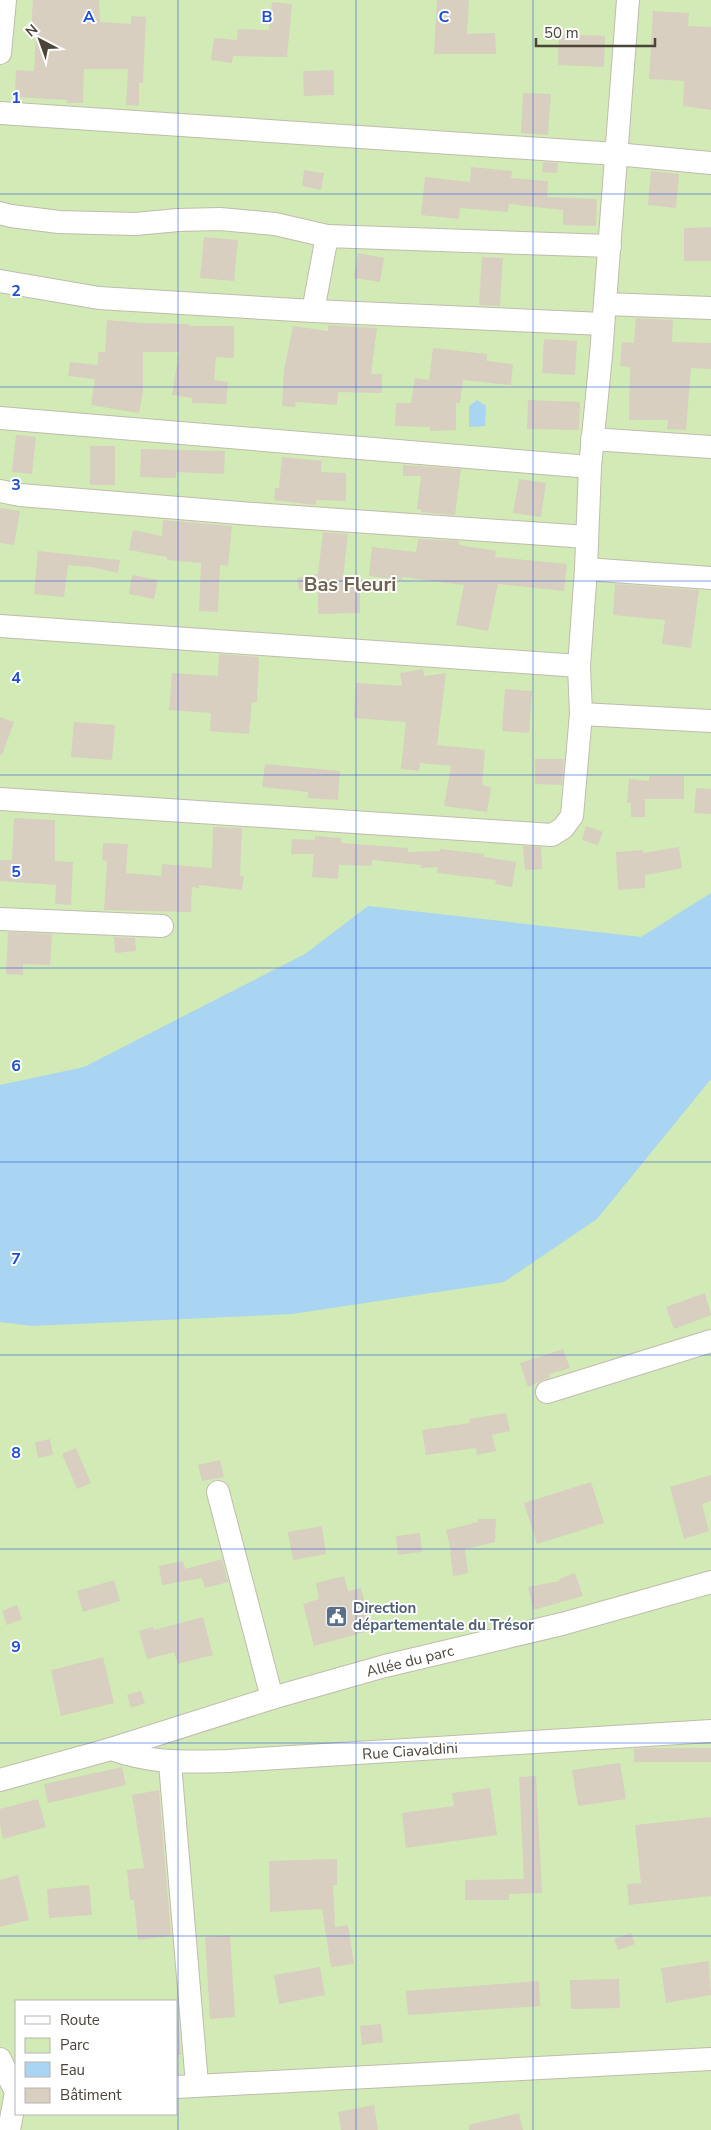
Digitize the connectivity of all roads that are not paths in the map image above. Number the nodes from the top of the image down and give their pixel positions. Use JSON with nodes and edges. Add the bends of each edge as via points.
{"nodes":[{"id":1,"x":5,"y":0,"type":"edge"},
{"id":2,"x":628,"y":0,"type":"edge"},
{"id":3,"x":0,"y":53,"type":"edge"},
{"id":4,"x":0,"y":113,"type":"edge"},
{"id":5,"x":616,"y":154,"type":"junction"},
{"id":6,"x":711,"y":163,"type":"edge"},
{"id":7,"x":0,"y":213,"type":"edge"},
{"id":8,"x":326,"y":236,"type":"junction"},
{"id":9,"x":610,"y":246,"type":"junction"},
{"id":10,"x":0,"y":281,"type":"edge"},
{"id":11,"x":711,"y":308,"type":"edge"},
{"id":12,"x":313,"y":311,"type":"junction"},
{"id":13,"x":604,"y":314,"type":"junction"},
{"id":14,"x":0,"y":418,"type":"edge"},
{"id":15,"x":592,"y":439,"type":"junction"},
{"id":16,"x":711,"y":447,"type":"edge"},
{"id":17,"x":590,"y":467,"type":"junction"},
{"id":18,"x":0,"y":491,"type":"edge"},
{"id":19,"x":587,"y":537,"type":"junction"},
{"id":20,"x":586,"y":569,"type":"junction"},
{"id":21,"x":711,"y":578,"type":"edge"},
{"id":22,"x":0,"y":626,"type":"edge"},
{"id":23,"x":579,"y":666,"type":"junction"},
{"id":24,"x":581,"y":714,"type":"junction"},
{"id":25,"x":711,"y":721,"type":"edge"},
{"id":26,"x":0,"y":799,"type":"edge"},
{"id":27,"x":0,"y":919,"type":"edge"},
{"id":28,"x":162,"y":926,"type":"dead end"},
{"id":29,"x":711,"y":1341,"type":"edge"},
{"id":30,"x":547,"y":1392,"type":"dead end"},
{"id":31,"x":218,"y":1492,"type":"dead end"},
{"id":32,"x":711,"y":1582,"type":"edge"},
{"id":33,"x":272,"y":1698,"type":"junction"},
{"id":34,"x":711,"y":1731,"type":"edge"},
{"id":35,"x":111,"y":1748,"type":"junction"},
{"id":36,"x":170,"y":1763,"type":"junction"},
{"id":37,"x":0,"y":1780,"type":"edge"},
{"id":38,"x":0,"y":2058,"type":"edge"},
{"id":39,"x":711,"y":2059,"type":"edge"},
{"id":40,"x":187,"y":2086,"type":"edge"},
{"id":41,"x":15,"y":2090,"type":"edge"},
{"id":42,"x":15,"y":2097,"type":"edge"},
{"id":43,"x":9,"y":2130,"type":"edge"}],
"edges":[{"from":1,"to":3,"type":"street"},
{"from":2,"to":5,"type":"street"},
{"from":4,"to":5,"type":"street"},
{"from":5,"to":6,"type":"street"},
{"from":5,"to":9,"type":"street"},
{"from":7,"to":8,"type":"street","via":[[59,222],[135,224],[220,218],[275,224]]},
{"from":8,"to":9,"type":"street"},
{"from":8,"to":12,"type":"street"},
{"from":9,"to":13,"type":"street"},
{"from":10,"to":12,"type":"street","via":[[99,298]]},
{"from":11,"to":13,"type":"street"},
{"from":12,"to":13,"type":"street"},
{"from":13,"to":15,"type":"street"},
{"from":14,"to":17,"type":"street"},
{"from":15,"to":16,"type":"street"},
{"from":15,"to":17,"type":"street"},
{"from":17,"to":19,"type":"street"},
{"from":18,"to":19,"type":"street","via":[[232,512]]},
{"from":19,"to":20,"type":"street"},
{"from":20,"to":21,"type":"street"},
{"from":20,"to":23,"type":"street"},
{"from":22,"to":23,"type":"street"},
{"from":23,"to":24,"type":"street"},
{"from":24,"to":25,"type":"street"},
{"from":24,"to":26,"type":"street","via":[[572,816],[563,828],[552,835]]},
{"from":27,"to":28,"type":"street"},
{"from":29,"to":30,"type":"street"},
{"from":31,"to":33,"type":"street"},
{"from":32,"to":33,"type":"street","name":"Allée du parc","via":[[562,1624],[385,1666]]},
{"from":33,"to":35,"type":"street","name":"Allée du parc"},
{"from":34,"to":36,"type":"street","name":"Rue Ciavaldini"},
{"from":35,"to":36,"type":"street","name":"Rue Ciavaldini","via":[[134,1757]]},
{"from":35,"to":37,"type":"street","name":"Allée du parc"},
{"from":36,"to":40,"type":"street"},
{"from":38,"to":41,"type":"street"},
{"from":39,"to":40,"type":"street"},
{"from":42,"to":43,"type":"street"}]}
